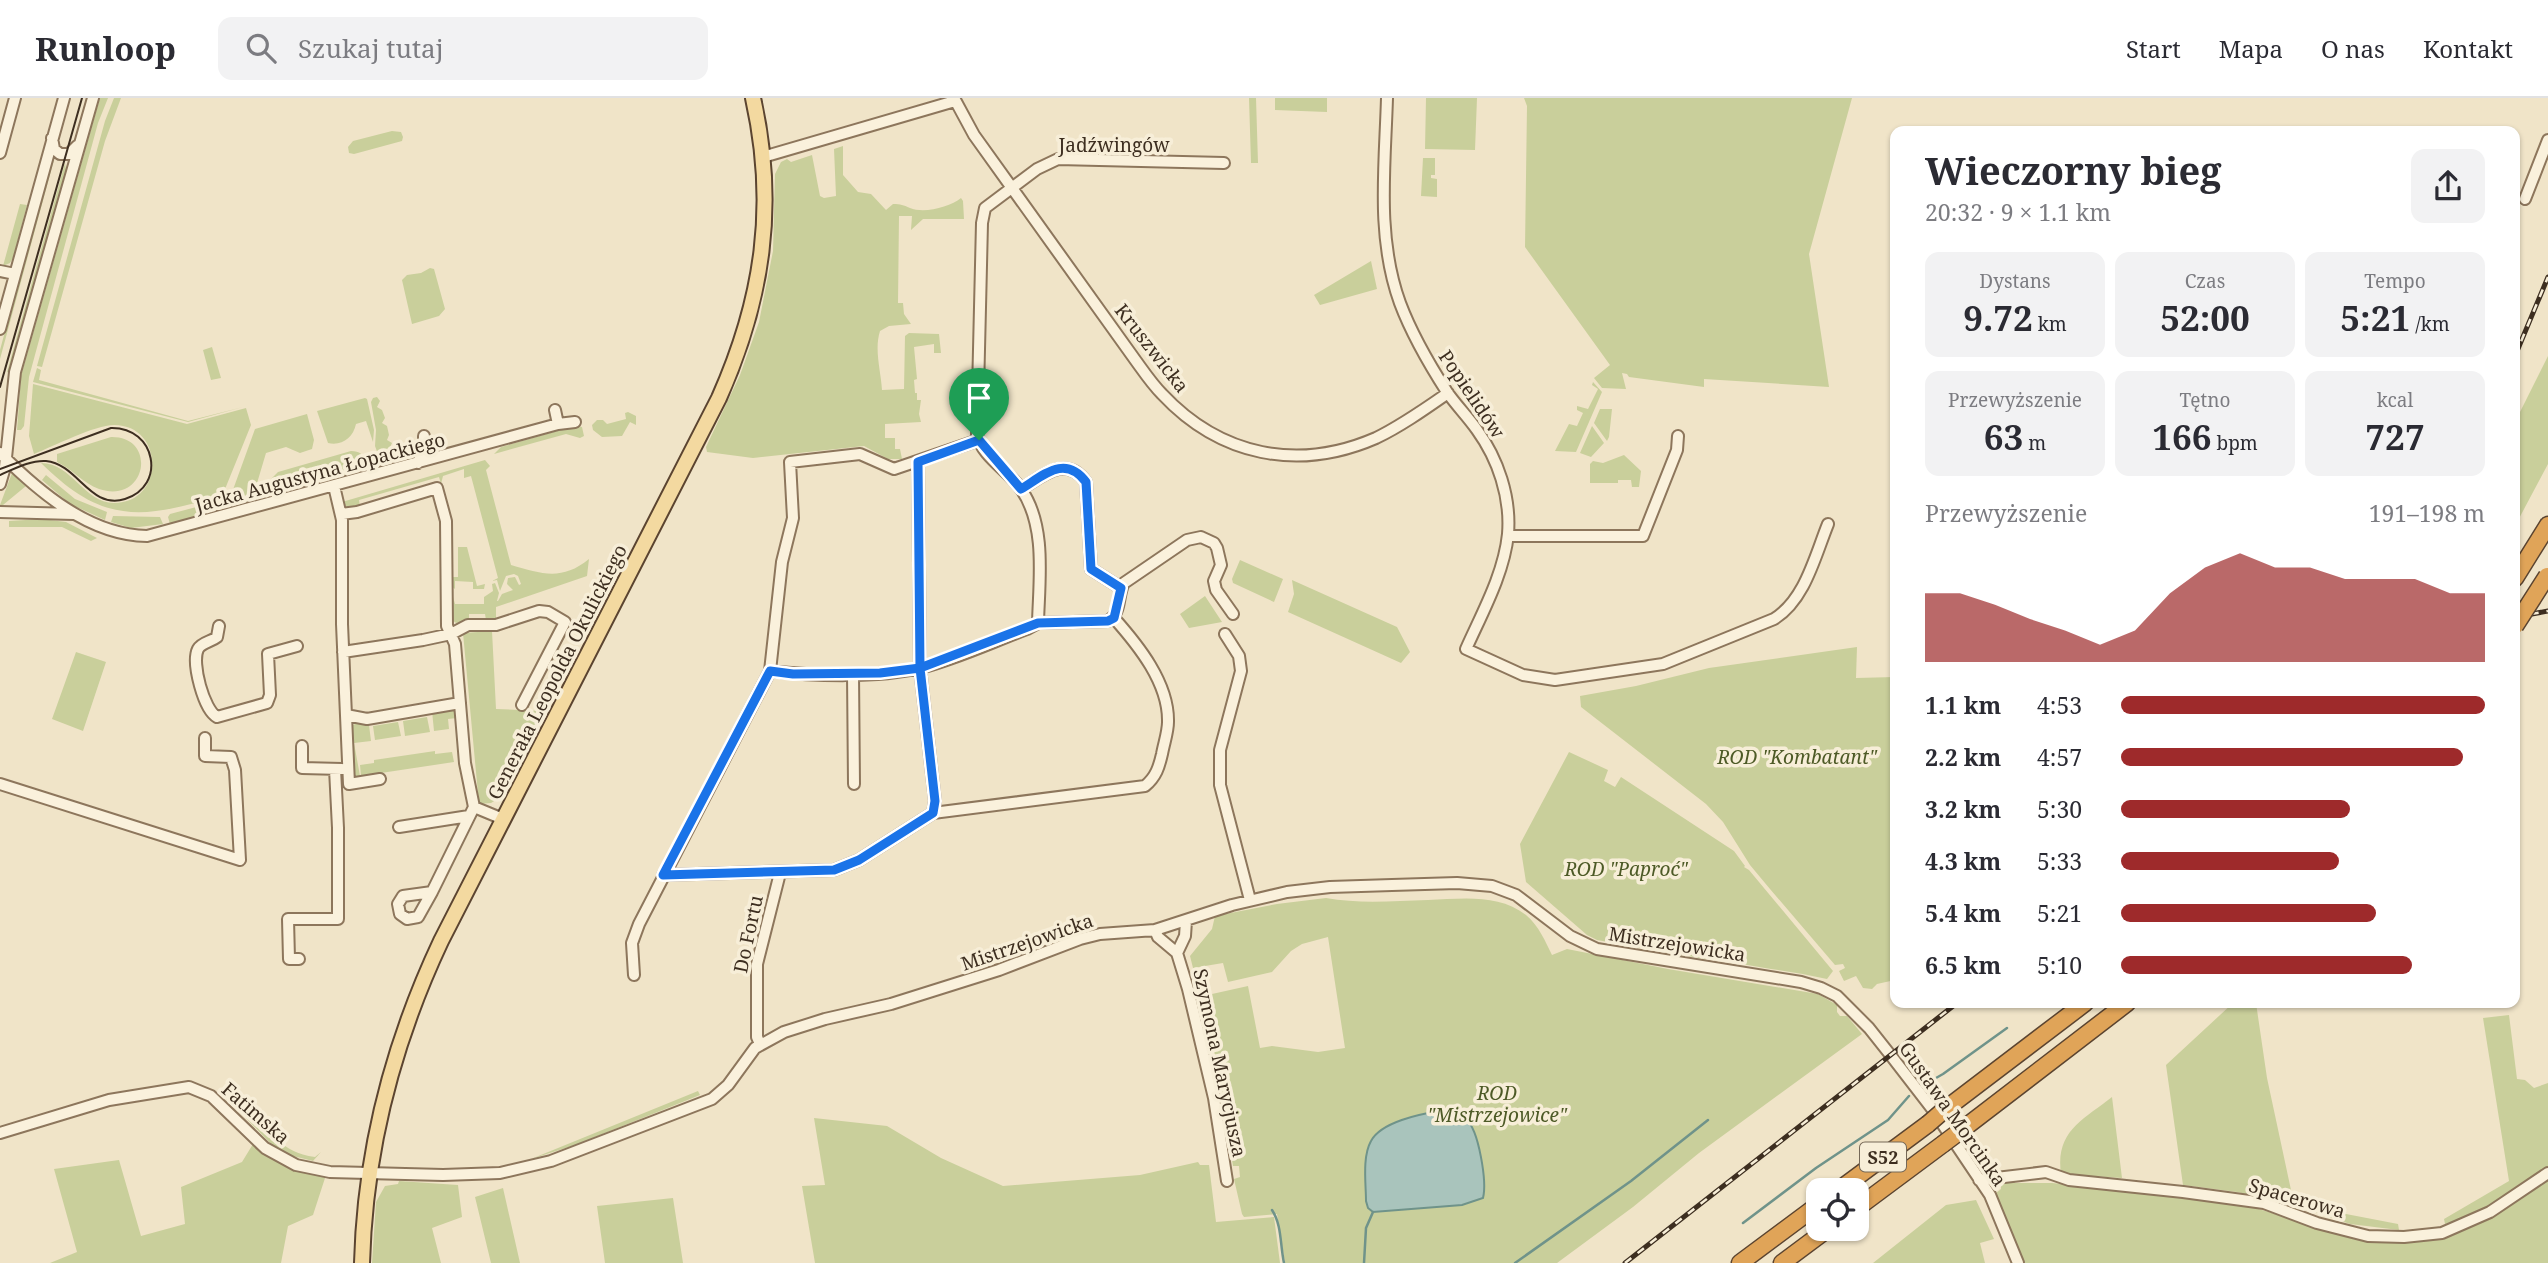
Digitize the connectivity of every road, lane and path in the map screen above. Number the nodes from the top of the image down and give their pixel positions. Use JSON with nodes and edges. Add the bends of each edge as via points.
{"nodes":[{"id":1,"x":15,"y":98,"type":"edge"},
{"id":2,"x":64,"y":98,"type":"edge"},
{"id":3,"x":93,"y":98,"type":"edge"},
{"id":4,"x":753,"y":98,"type":"edge"},
{"id":5,"x":1387,"y":98,"type":"edge"},
{"id":6,"x":954,"y":100,"type":"edge"},
{"id":7,"x":53,"y":132,"type":"junction"},
{"id":8,"x":2548,"y":140,"type":"edge"},
{"id":9,"x":79,"y":141,"type":"junction"},
{"id":10,"x":0,"y":153,"type":"edge"},
{"id":11,"x":763,"y":157,"type":"junction"},
{"id":12,"x":1224,"y":163,"type":"dead end"},
{"id":13,"x":1011,"y":188,"type":"junction"},
{"id":14,"x":2525,"y":199,"type":"dead end"},
{"id":15,"x":0,"y":271,"type":"edge"},
{"id":16,"x":15,"y":274,"type":"junction"},
{"id":17,"x":0,"y":329,"type":"edge"},
{"id":18,"x":1448,"y":393,"type":"junction"},
{"id":19,"x":555,"y":410,"type":"dead end"},
{"id":20,"x":575,"y":422,"type":"dead end"},
{"id":21,"x":558,"y":424,"type":"junction"},
{"id":22,"x":424,"y":436,"type":"dead end"},
{"id":23,"x":1678,"y":436,"type":"dead end"},
{"id":24,"x":979,"y":440,"type":"junction"},
{"id":25,"x":3,"y":456,"type":"edge"},
{"id":26,"x":918,"y":462,"type":"junction"},
{"id":27,"x":418,"y":463,"type":"junction"},
{"id":28,"x":0,"y":485,"type":"edge"},
{"id":29,"x":334,"y":486,"type":"junction"},
{"id":30,"x":1021,"y":489,"type":"junction"},
{"id":31,"x":0,"y":512,"type":"edge"},
{"id":32,"x":341,"y":514,"type":"junction"},
{"id":33,"x":77,"y":515,"type":"junction"},
{"id":34,"x":1828,"y":524,"type":"dead end"},
{"id":35,"x":2548,"y":525,"type":"edge"},
{"id":36,"x":1508,"y":536,"type":"junction"},
{"id":37,"x":2520,"y":570,"type":"edge"},
{"id":38,"x":2547,"y":575,"type":"edge"},
{"id":39,"x":1121,"y":588,"type":"junction"},
{"id":40,"x":1233,"y":614,"type":"dead end"},
{"id":41,"x":1114,"y":618,"type":"junction"},
{"id":42,"x":2520,"y":618,"type":"edge"},
{"id":43,"x":1038,"y":623,"type":"junction"},
{"id":44,"x":219,"y":626,"type":"dead end"},
{"id":45,"x":450,"y":634,"type":"junction"},
{"id":46,"x":1225,"y":634,"type":"dead end"},
{"id":47,"x":297,"y":646,"type":"dead end"},
{"id":48,"x":343,"y":652,"type":"junction"},
{"id":49,"x":920,"y":668,"type":"junction"},
{"id":50,"x":770,"y":671,"type":"junction"},
{"id":51,"x":853,"y":674,"type":"junction"},
{"id":52,"x":460,"y":703,"type":"junction"},
{"id":53,"x":522,"y":705,"type":"dead end"},
{"id":54,"x":346,"y":715,"type":"junction"},
{"id":55,"x":205,"y":738,"type":"dead end"},
{"id":56,"x":302,"y":747,"type":"dead end"},
{"id":57,"x":335,"y":769,"type":"junction"},
{"id":58,"x":348,"y":769,"type":"junction"},
{"id":59,"x":380,"y":779,"type":"dead end"},
{"id":60,"x":0,"y":784,"type":"edge"},
{"id":61,"x":854,"y":784,"type":"dead end"},
{"id":62,"x":471,"y":811,"type":"junction"},
{"id":63,"x":933,"y":813,"type":"junction"},
{"id":64,"x":503,"y":819,"type":"junction"},
{"id":65,"x":399,"y":827,"type":"dead end"},
{"id":66,"x":780,"y":873,"type":"junction"},
{"id":67,"x":663,"y":875,"type":"junction"},
{"id":68,"x":432,"y":892,"type":"dead end"},
{"id":69,"x":1250,"y":900,"type":"junction"},
{"id":70,"x":1186,"y":921,"type":"junction"},
{"id":71,"x":1155,"y":930,"type":"junction"},
{"id":72,"x":1177,"y":953,"type":"junction"},
{"id":73,"x":299,"y":959,"type":"dead end"},
{"id":74,"x":634,"y":975,"type":"dead end"},
{"id":75,"x":2078,"y":1008,"type":"edge"},
{"id":76,"x":2120,"y":1008,"type":"edge"},
{"id":77,"x":1869,"y":1028,"type":"joint"},
{"id":78,"x":760,"y":1044,"type":"junction"},
{"id":79,"x":0,"y":1133,"type":"edge"},
{"id":80,"x":369,"y":1173,"type":"junction"},
{"id":81,"x":2548,"y":1173,"type":"edge"},
{"id":82,"x":1855,"y":1178,"type":"edge"},
{"id":83,"x":1979,"y":1180,"type":"junction"},
{"id":84,"x":1227,"y":1181,"type":"dead end"},
{"id":85,"x":1869,"y":1199,"type":"edge"},
{"id":86,"x":1806,"y":1214,"type":"edge"},
{"id":87,"x":1812,"y":1241,"type":"edge"},
{"id":88,"x":362,"y":1263,"type":"edge"},
{"id":89,"x":1740,"y":1263,"type":"edge"},
{"id":90,"x":1783,"y":1263,"type":"edge"},
{"id":91,"x":2018,"y":1263,"type":"edge"}],
"edges":[{"from":1,"to":10,"type":"street"},
{"from":2,"to":7,"type":"street"},
{"from":3,"to":9,"type":"street"},
{"from":4,"to":11,"type":"main road","name":"Generała Leopolda Okulickiego"},
{"from":5,"to":18,"type":"street","name":"Popielidów","via":[[1384,220],[1393,278],[1417,342]]},
{"from":6,"to":11,"type":"street"},
{"from":6,"to":13,"type":"street","name":"Kruszwicka"},
{"from":7,"to":9,"type":"street","via":[[53,146],[60,155],[69,154]]},
{"from":7,"to":16,"type":"street"},
{"from":8,"to":14,"type":"street"},
{"from":9,"to":25,"type":"street","via":[[15,372]]},
{"from":11,"to":64,"type":"main road","name":"Generała Leopolda Okulickiego","via":[[762,257],[737,358]]},
{"from":12,"to":13,"type":"street","name":"Jadźwingów","via":[[1058,159]]},
{"from":13,"to":18,"type":"street","name":"Kruszwicka","via":[[1160,392],[1221,440],[1265,453],[1323,454],[1378,436]]},
{"from":13,"to":24,"type":"street","name":"Jadźwingów","via":[[986,205],[982,223]]},
{"from":15,"to":16,"type":"street"},
{"from":16,"to":17,"type":"street"},
{"from":18,"to":36,"type":"street","name":"Popielidów","via":[[1497,465],[1507,506]]},
{"from":19,"to":21,"type":"street"},
{"from":20,"to":21,"type":"street","name":"Jacka Augustyna Łopackiego"},
{"from":21,"to":27,"type":"street","name":"Jacka Augustyna Łopackiego"},
{"from":22,"to":27,"type":"street"},
{"from":23,"to":36,"type":"street","via":[[1677,450],[1643,536]]},
{"from":24,"to":26,"type":"street"},
{"from":24,"to":30,"type":"street"},
{"from":25,"to":28,"type":"street"},
{"from":25,"to":33,"type":"street","name":"Jacka Augustyna Łopackiego","via":[[48,497]]},
{"from":26,"to":49,"type":"street"},
{"from":26,"to":50,"type":"street","via":[[894,469],[860,454],[789,462],[793,518],[781,572]]},
{"from":27,"to":29,"type":"street","name":"Jacka Augustyna Łopackiego"},
{"from":29,"to":32,"type":"street"},
{"from":29,"to":33,"type":"street","name":"Jacka Augustyna Łopackiego","via":[[147,536],[113,530]]},
{"from":30,"to":39,"type":"street","via":[[1056,468],[1079,473],[1086,482],[1091,569]]},
{"from":30,"to":43,"type":"street","via":[[1037,539]]},
{"from":31,"to":33,"type":"street","name":"Jacka Augustyna Łopackiego"},
{"from":32,"to":45,"type":"street","via":[[437,488],[446,521]]},
{"from":32,"to":48,"type":"street"},
{"from":34,"to":36,"type":"street","name":"Popielidów","via":[[1797,596],[1774,620],[1663,664],[1555,680],[1523,675],[1466,649],[1494,586]]},
{"from":35,"to":37,"type":"highway"},
{"from":38,"to":42,"type":"highway","bridge":true},
{"from":39,"to":40,"type":"street","via":[[1187,540],[1201,537],[1217,548],[1221,565],[1214,581],[1216,590]]},
{"from":39,"to":41,"type":"street"},
{"from":41,"to":43,"type":"street"},
{"from":41,"to":63,"type":"street","via":[[1145,658],[1167,709],[1155,778],[1135,788]]},
{"from":43,"to":49,"type":"street"},
{"from":44,"to":47,"type":"street","via":[[215,639],[202,644],[197,653],[197,674],[208,709],[217,717],[267,703],[268,654]]},
{"from":45,"to":48,"type":"street"},
{"from":45,"to":52,"type":"street","via":[[455,644]]},
{"from":45,"to":53,"type":"street","via":[[466,626],[496,625],[541,611],[565,622]]},
{"from":46,"to":69,"type":"street","via":[[1239,656],[1241,671],[1220,750],[1219,771],[1224,808]]},
{"from":48,"to":54,"type":"street"},
{"from":49,"to":51,"type":"street"},
{"from":49,"to":63,"type":"street"},
{"from":50,"to":51,"type":"street"},
{"from":50,"to":67,"type":"street"},
{"from":51,"to":61,"type":"street"},
{"from":52,"to":54,"type":"street","via":[[367,719]]},
{"from":52,"to":62,"type":"street"},
{"from":54,"to":58,"type":"street"},
{"from":55,"to":60,"type":"street","via":[[205,756],[231,757],[240,860]]},
{"from":56,"to":57,"type":"street","via":[[302,768]]},
{"from":57,"to":58,"type":"street"},
{"from":57,"to":73,"type":"street","via":[[338,919],[288,919],[289,959]]},
{"from":58,"to":59,"type":"street","via":[[349,783]]},
{"from":62,"to":64,"type":"street"},
{"from":62,"to":65,"type":"street"},
{"from":62,"to":68,"type":"street"},
{"from":63,"to":66,"type":"street","via":[[843,868]]},
{"from":64,"to":80,"type":"main road","name":"Generała Leopolda Okulickiego","via":[[406,1023],[381,1107]]},
{"from":66,"to":67,"type":"street"},
{"from":66,"to":78,"type":"street","name":"Do Fortu","via":[[757,964]]},
{"from":67,"to":74,"type":"street","via":[[632,943]]},
{"from":69,"to":70,"type":"street","name":"Mistrzejowicka"},
{"from":69,"to":77,"type":"street","name":"Mistrzejowicka","via":[[1330,887],[1492,886],[1516,895],[1591,947],[1816,986],[1838,996]]},
{"from":70,"to":71,"type":"street","name":"Mistrzejowicka"},
{"from":70,"to":72,"type":"street","name":"Szymona Marycjusza"},
{"from":71,"to":72,"type":"street","name":"Szymona Marycjusza"},
{"from":71,"to":78,"type":"street","name":"Mistrzejowicka","via":[[1080,939],[915,997],[799,1026]]},
{"from":72,"to":84,"type":"street","name":"Szymona Marycjusza","via":[[1214,1098]]},
{"from":75,"to":82,"type":"highway","number":"S52","bridge":true},
{"from":76,"to":85,"type":"highway","number":"S52","bridge":true},
{"from":77,"to":83,"type":"street","name":"Gustawa Morcinka"},
{"from":78,"to":80,"type":"street","name":"Mistrzejowicka","via":[[712,1099],[551,1161],[484,1174]]},
{"from":79,"to":80,"type":"street","name":"Fatimska","via":[[109,1100],[189,1087],[211,1096],[283,1160],[313,1170]]},
{"from":80,"to":88,"type":"main road","name":"Generała Leopolda Okulickiego"},
{"from":81,"to":83,"type":"street","name":"Spacerowa","via":[[2490,1212],[2442,1233],[2404,1237],[2368,1236],[2264,1203],[2069,1180],[2046,1172]]},
{"from":83,"to":91,"type":"street","name":"Gustawa Morcinka","via":[[1990,1195]]},
{"from":86,"to":89,"type":"highway"},
{"from":87,"to":90,"type":"highway"}]}
